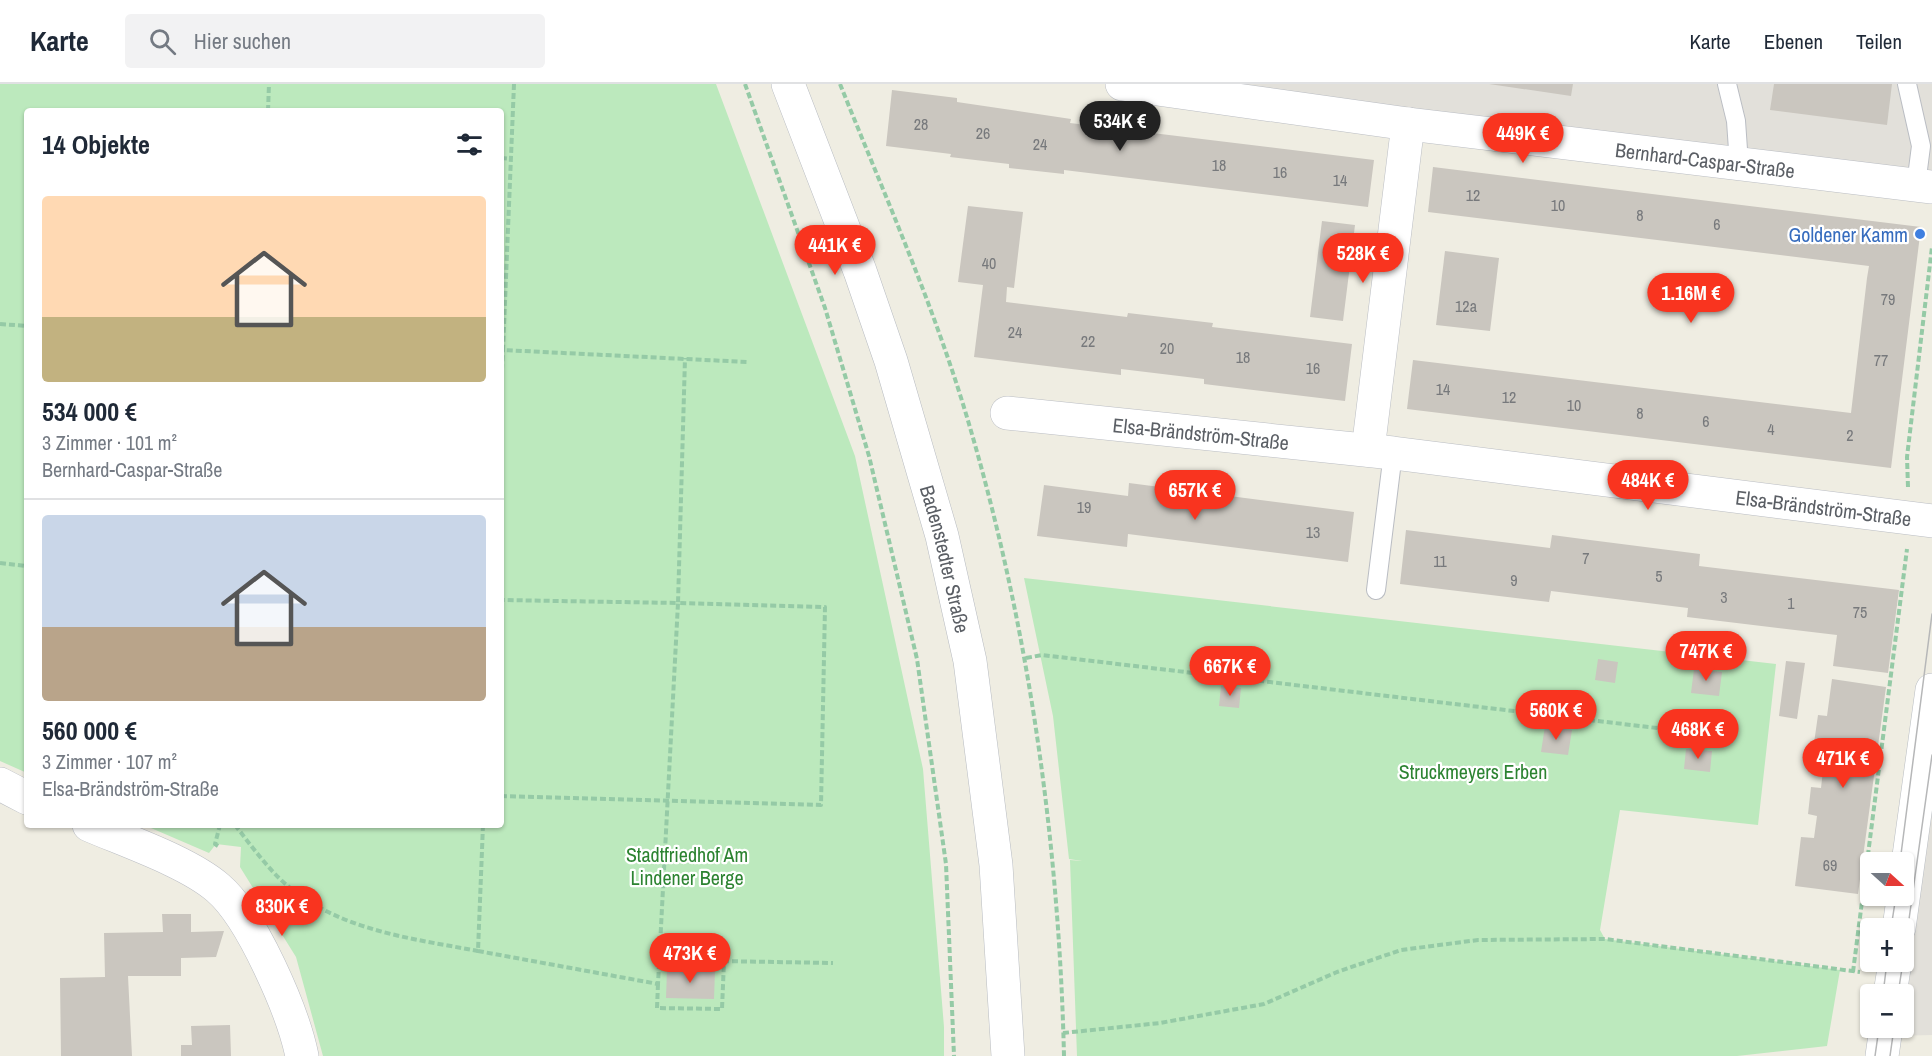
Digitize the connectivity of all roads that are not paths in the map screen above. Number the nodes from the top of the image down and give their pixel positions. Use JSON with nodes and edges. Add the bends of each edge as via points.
{"nodes":[{"id":1,"x":788,"y":84,"type":"edge"},
{"id":2,"x":1122,"y":84,"type":"edge"},
{"id":3,"x":1727,"y":84,"type":"edge"},
{"id":4,"x":1907,"y":84,"type":"edge"},
{"id":5,"x":1408,"y":124,"type":"junction"},
{"id":6,"x":1739,"y":164,"type":"junction"},
{"id":7,"x":1924,"y":186,"type":"edge"},
{"id":8,"x":1008,"y":413,"type":"dead end"},
{"id":9,"x":1381,"y":452,"type":"junction"},
{"id":10,"x":1921,"y":520,"type":"edge"},
{"id":11,"x":1376,"y":590,"type":"dead end"},
{"id":12,"x":1932,"y":690,"type":"edge"},
{"id":13,"x":0,"y":784,"type":"edge"},
{"id":14,"x":24,"y":796,"type":"edge"},
{"id":15,"x":96,"y":828,"type":"edge"},
{"id":16,"x":1900,"y":918,"type":"edge"},
{"id":17,"x":1885,"y":1038,"type":"edge"},
{"id":18,"x":302,"y":1056,"type":"edge"},
{"id":19,"x":1008,"y":1056,"type":"edge"},
{"id":20,"x":1882,"y":1056,"type":"edge"}],
"edges":[{"from":1,"to":19,"type":"street","name":"Badenstedter Straße","via":[[891,361],[923,465],[960,615],[970,661],[996,865]]},
{"from":2,"to":5,"type":"street","name":"Bernhard-Caspar-Straße"},
{"from":3,"to":6,"type":"lane","via":[[1736,121]]},
{"from":4,"to":7,"type":"lane","via":[[1921,146]]},
{"from":5,"to":6,"type":"street","name":"Bernhard-Caspar-Straße"},
{"from":5,"to":9,"type":"street"},
{"from":6,"to":7,"type":"street","name":"Bernhard-Caspar-Straße"},
{"from":8,"to":9,"type":"street","name":"Elsa-Brändström-Straße"},
{"from":9,"to":10,"type":"street","name":"Elsa-Brändström-Straße"},
{"from":9,"to":11,"type":"lane"},
{"from":12,"to":16,"type":"street"},
{"from":13,"to":14,"type":"street"},
{"from":15,"to":18,"type":"street","via":[[188,869],[218,888],[263,955]]},
{"from":17,"to":20,"type":"street"}]}
